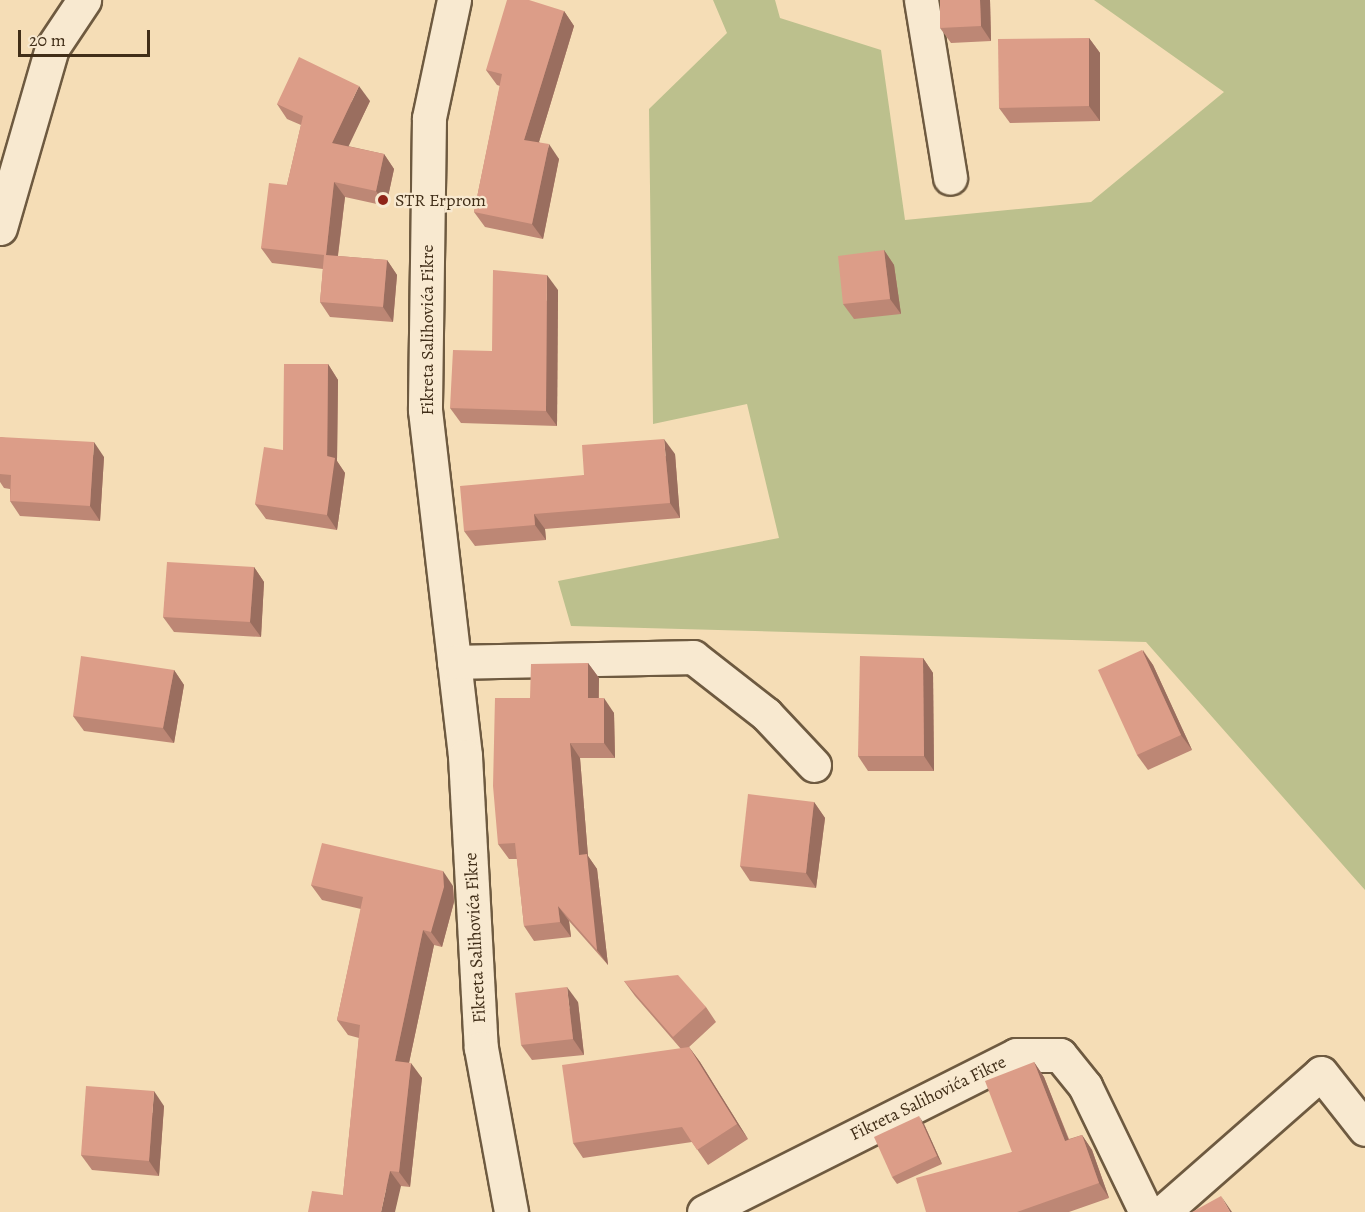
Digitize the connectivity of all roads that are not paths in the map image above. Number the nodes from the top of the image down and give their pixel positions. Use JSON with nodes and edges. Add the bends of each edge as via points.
{"nodes":[{"id":1,"x":84,"y":0,"type":"edge"},
{"id":2,"x":454,"y":0,"type":"edge"},
{"id":3,"x":921,"y":0,"type":"edge"},
{"id":4,"x":951,"y":178,"type":"dead end"},
{"id":5,"x":0,"y":228,"type":"edge"},
{"id":6,"x":454,"y":662,"type":"junction"},
{"id":7,"x":814,"y":765,"type":"dead end"},
{"id":8,"x":1365,"y":1129,"type":"edge"},
{"id":9,"x":511,"y":1212,"type":"edge"},
{"id":10,"x":704,"y":1212,"type":"edge"},
{"id":11,"x":1146,"y":1212,"type":"edge"},
{"id":12,"x":1163,"y":1212,"type":"edge"}],
"edges":[{"from":1,"to":5,"type":"street","via":[[52,48]]},
{"from":2,"to":6,"type":"street","name":"Fikreta Salihovića Fikre","via":[[429,118],[425,410]]},
{"from":3,"to":4,"type":"street"},
{"from":6,"to":7,"type":"street","via":[[693,657],[766,714]]},
{"from":6,"to":9,"type":"street","name":"Fikreta Salihovića Fikre","via":[[465,756],[481,1048]]},
{"from":8,"to":12,"type":"street","via":[[1321,1073]]},
{"from":10,"to":11,"type":"street","name":"Fikreta Salihovića Fikre","via":[[1016,1054],[1060,1055],[1085,1086]]}]}
